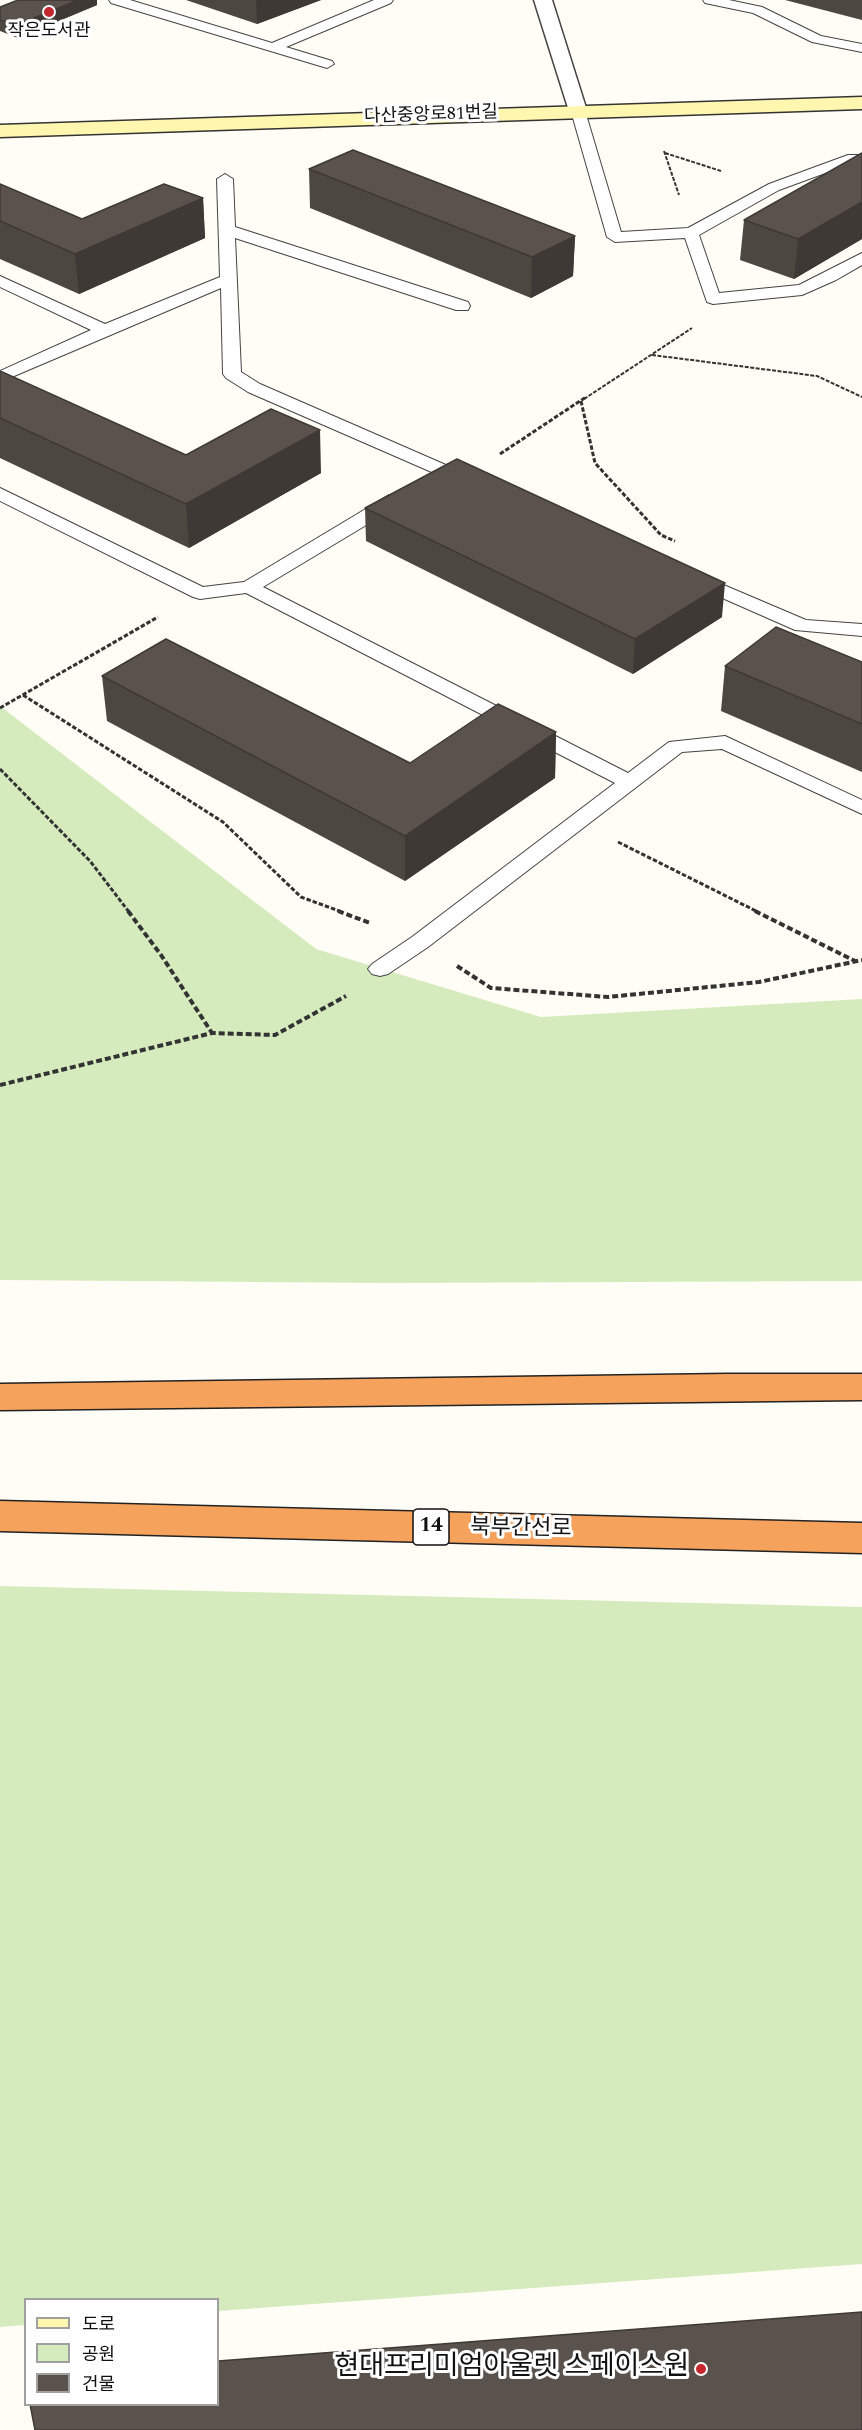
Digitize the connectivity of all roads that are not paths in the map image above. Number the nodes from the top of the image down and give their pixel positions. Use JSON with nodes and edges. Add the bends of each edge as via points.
{"nodes":[{"id":1,"x":116,"y":0,"type":"edge"},
{"id":2,"x":386,"y":0,"type":"edge"},
{"id":3,"x":543,"y":0,"type":"edge"},
{"id":4,"x":710,"y":0,"type":"edge"},
{"id":5,"x":274,"y":47,"type":"junction"},
{"id":6,"x":862,"y":48,"type":"edge"},
{"id":7,"x":327,"y":64,"type":"dead end"},
{"id":8,"x":862,"y":103,"type":"edge"},
{"id":9,"x":578,"y":111,"type":"junction"},
{"id":10,"x":0,"y":131,"type":"edge"},
{"id":11,"x":853,"y":158,"type":"edge"},
{"id":12,"x":225,"y":179,"type":"dead end"},
{"id":13,"x":227,"y":230,"type":"junction"},
{"id":14,"x":692,"y":233,"type":"junction"},
{"id":15,"x":862,"y":258,"type":"edge"},
{"id":16,"x":229,"y":279,"type":"junction"},
{"id":17,"x":0,"y":281,"type":"edge"},
{"id":18,"x":462,"y":306,"type":"dead end"},
{"id":19,"x":105,"y":330,"type":"junction"},
{"id":20,"x":0,"y":377,"type":"edge"},
{"id":21,"x":443,"y":470,"type":"junction"},
{"id":22,"x":484,"y":488,"type":"edge"},
{"id":23,"x":0,"y":494,"type":"edge"},
{"id":24,"x":681,"y":573,"type":"edge"},
{"id":25,"x":249,"y":587,"type":"junction"},
{"id":26,"x":862,"y":630,"type":"edge"},
{"id":27,"x":630,"y":782,"type":"junction"},
{"id":28,"x":862,"y":808,"type":"edge"},
{"id":29,"x":380,"y":969,"type":"road end"},
{"id":30,"x":862,"y":1373,"type":"edge"},
{"id":31,"x":728,"y":1387,"type":"junction"},
{"id":32,"x":862,"y":1387,"type":"edge"},
{"id":33,"x":0,"y":1397,"type":"edge"},
{"id":34,"x":0,"y":1516,"type":"edge"},
{"id":35,"x":862,"y":1538,"type":"edge"}],
"edges":[{"from":1,"to":5,"type":"lane"},
{"from":2,"to":5,"type":"lane"},
{"from":3,"to":9,"type":"street"},
{"from":4,"to":6,"type":"lane","via":[[758,10],[817,39]]},
{"from":5,"to":7,"type":"lane"},
{"from":8,"to":9,"type":"street","name":"다산중앙로81번길"},
{"from":9,"to":10,"type":"street","name":"다산중앙로81번길"},
{"from":9,"to":14,"type":"lane","via":[[615,237]]},
{"from":11,"to":14,"type":"lane","via":[[774,187]]},
{"from":12,"to":13,"type":"lane"},
{"from":13,"to":16,"type":"lane"},
{"from":13,"to":18,"type":"lane"},
{"from":14,"to":15,"type":"lane","via":[[713,299],[802,290]]},
{"from":16,"to":19,"type":"lane"},
{"from":16,"to":21,"type":"lane","via":[[232,374],[254,388]]},
{"from":17,"to":19,"type":"lane"},
{"from":19,"to":20,"type":"lane"},
{"from":21,"to":22,"type":"lane"},
{"from":21,"to":25,"type":"lane"},
{"from":23,"to":25,"type":"lane","via":[[200,593]]},
{"from":24,"to":26,"type":"lane","via":[[802,626]]},
{"from":25,"to":27,"type":"lane"},
{"from":27,"to":28,"type":"lane","via":[[676,746],[726,742]]},
{"from":27,"to":29,"type":"lane"},
{"from":30,"to":31,"type":"highway"},
{"from":31,"to":32,"type":"highway"},
{"from":31,"to":33,"type":"highway"},
{"from":34,"to":35,"type":"highway","name":"북부간선로","number":"14"}]}
